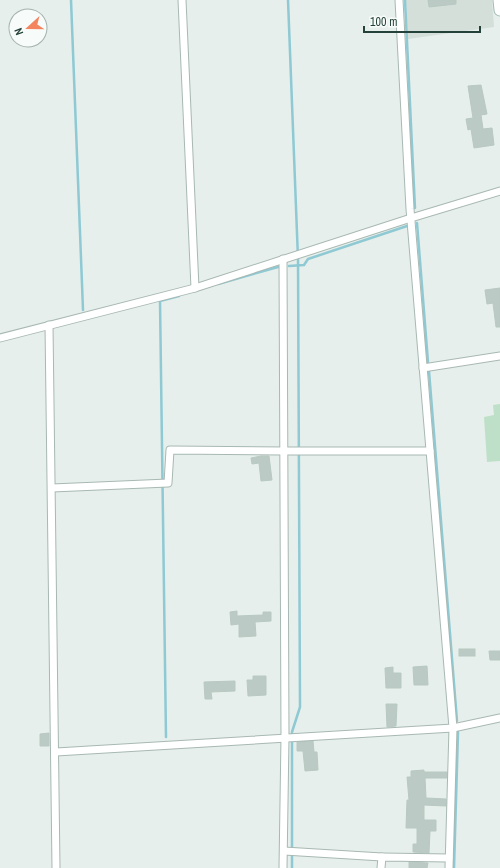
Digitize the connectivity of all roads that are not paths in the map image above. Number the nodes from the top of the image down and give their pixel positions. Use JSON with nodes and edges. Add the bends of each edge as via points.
{"nodes":[{"id":1,"x":182,"y":0,"type":"edge"},
{"id":2,"x":399,"y":0,"type":"edge"},
{"id":3,"x":499,"y":0,"type":"edge"},
{"id":4,"x":500,"y":10,"type":"edge"},
{"id":5,"x":500,"y":191,"type":"edge"},
{"id":6,"x":411,"y":218,"type":"junction"},
{"id":7,"x":283,"y":259,"type":"junction"},
{"id":8,"x":195,"y":288,"type":"junction"},
{"id":9,"x":49,"y":325,"type":"junction"},
{"id":10,"x":0,"y":338,"type":"edge"},
{"id":11,"x":500,"y":356,"type":"edge"},
{"id":12,"x":423,"y":368,"type":"junction"},
{"id":13,"x":284,"y":451,"type":"junction"},
{"id":14,"x":430,"y":451,"type":"junction"},
{"id":15,"x":52,"y":488,"type":"junction"},
{"id":16,"x":500,"y":718,"type":"edge"},
{"id":17,"x":453,"y":728,"type":"junction"},
{"id":18,"x":290,"y":736,"type":"junction"},
{"id":19,"x":56,"y":752,"type":"junction"},
{"id":20,"x":286,"y":851,"type":"junction"},
{"id":21,"x":382,"y":857,"type":"junction"},
{"id":22,"x":450,"y":858,"type":"junction"},
{"id":23,"x":56,"y":868,"type":"edge"},
{"id":24,"x":283,"y":868,"type":"edge"},
{"id":25,"x":381,"y":868,"type":"edge"},
{"id":26,"x":449,"y":868,"type":"edge"}],
"edges":[{"from":1,"to":8,"type":"street"},
{"from":2,"to":6,"type":"street"},
{"from":3,"to":4,"type":"street"},
{"from":5,"to":6,"type":"street"},
{"from":6,"to":7,"type":"street"},
{"from":6,"to":12,"type":"street"},
{"from":7,"to":8,"type":"street"},
{"from":7,"to":13,"type":"street"},
{"from":8,"to":9,"type":"street"},
{"from":9,"to":10,"type":"street"},
{"from":9,"to":15,"type":"street"},
{"from":11,"to":12,"type":"street"},
{"from":12,"to":14,"type":"street"},
{"from":13,"to":14,"type":"street"},
{"from":13,"to":15,"type":"street","via":[[170,450],[168,483]]},
{"from":13,"to":18,"type":"street"},
{"from":14,"to":17,"type":"street"},
{"from":15,"to":19,"type":"street"},
{"from":16,"to":17,"type":"street"},
{"from":17,"to":18,"type":"street"},
{"from":17,"to":22,"type":"street"},
{"from":18,"to":19,"type":"street"},
{"from":18,"to":20,"type":"street"},
{"from":19,"to":23,"type":"street"},
{"from":20,"to":21,"type":"street"},
{"from":20,"to":24,"type":"street"},
{"from":21,"to":22,"type":"street"},
{"from":21,"to":25,"type":"street"},
{"from":22,"to":26,"type":"street"}]}
